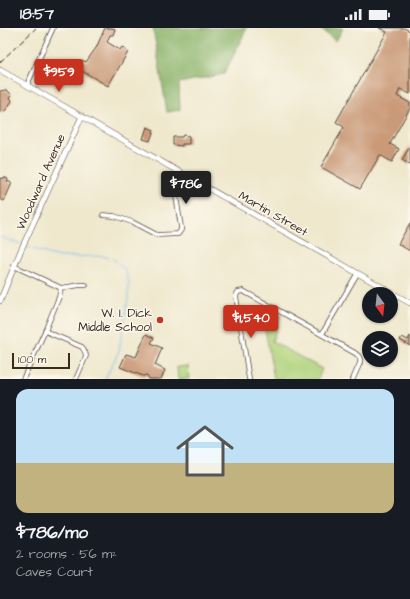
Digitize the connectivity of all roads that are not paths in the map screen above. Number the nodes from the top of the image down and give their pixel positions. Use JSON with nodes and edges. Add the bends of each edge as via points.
{"nodes":[{"id":1,"x":53,"y":28,"type":"edge"},
{"id":2,"x":0,"y":70,"type":"edge"},
{"id":3,"x":28,"y":85,"type":"junction"},
{"id":4,"x":82,"y":116,"type":"junction"},
{"id":5,"x":178,"y":171,"type":"junction"},
{"id":6,"x":104,"y":215,"type":"dead end"},
{"id":7,"x":14,"y":266,"type":"junction"},
{"id":8,"x":358,"y":274,"type":"junction"},
{"id":9,"x":86,"y":285,"type":"dead end"},
{"id":10,"x":61,"y":288,"type":"junction"},
{"id":11,"x":0,"y":301,"type":"edge"},
{"id":12,"x":410,"y":303,"type":"edge"},
{"id":13,"x":45,"y":331,"type":"junction"},
{"id":14,"x":322,"y":334,"type":"junction"},
{"id":15,"x":23,"y":379,"type":"edge"},
{"id":16,"x":76,"y":379,"type":"edge"},
{"id":17,"x":250,"y":379,"type":"edge"},
{"id":18,"x":353,"y":379,"type":"edge"}],
"edges":[{"from":1,"to":3,"type":"street"},
{"from":2,"to":3,"type":"street","name":"Martin Street"},
{"from":3,"to":4,"type":"street","name":"Martin Street"},
{"from":4,"to":5,"type":"street","name":"Martin Street"},
{"from":4,"to":7,"type":"street","name":"Woodward Avenue"},
{"from":5,"to":6,"type":"street","via":[[174,184],[181,227],[178,234],[153,234],[132,222]]},
{"from":5,"to":8,"type":"street","name":"Martin Street"},
{"from":7,"to":10,"type":"street"},
{"from":7,"to":11,"type":"street","name":"Woodward Avenue"},
{"from":8,"to":12,"type":"street","name":"Martin Street"},
{"from":8,"to":14,"type":"street"},
{"from":9,"to":10,"type":"street"},
{"from":10,"to":13,"type":"street"},
{"from":13,"to":15,"type":"street"},
{"from":13,"to":16,"type":"street","via":[[84,350],[86,356]]},
{"from":14,"to":17,"type":"street","via":[[246,292],[238,292],[236,296]]},
{"from":14,"to":18,"type":"street","via":[[359,357],[360,363]]}]}
